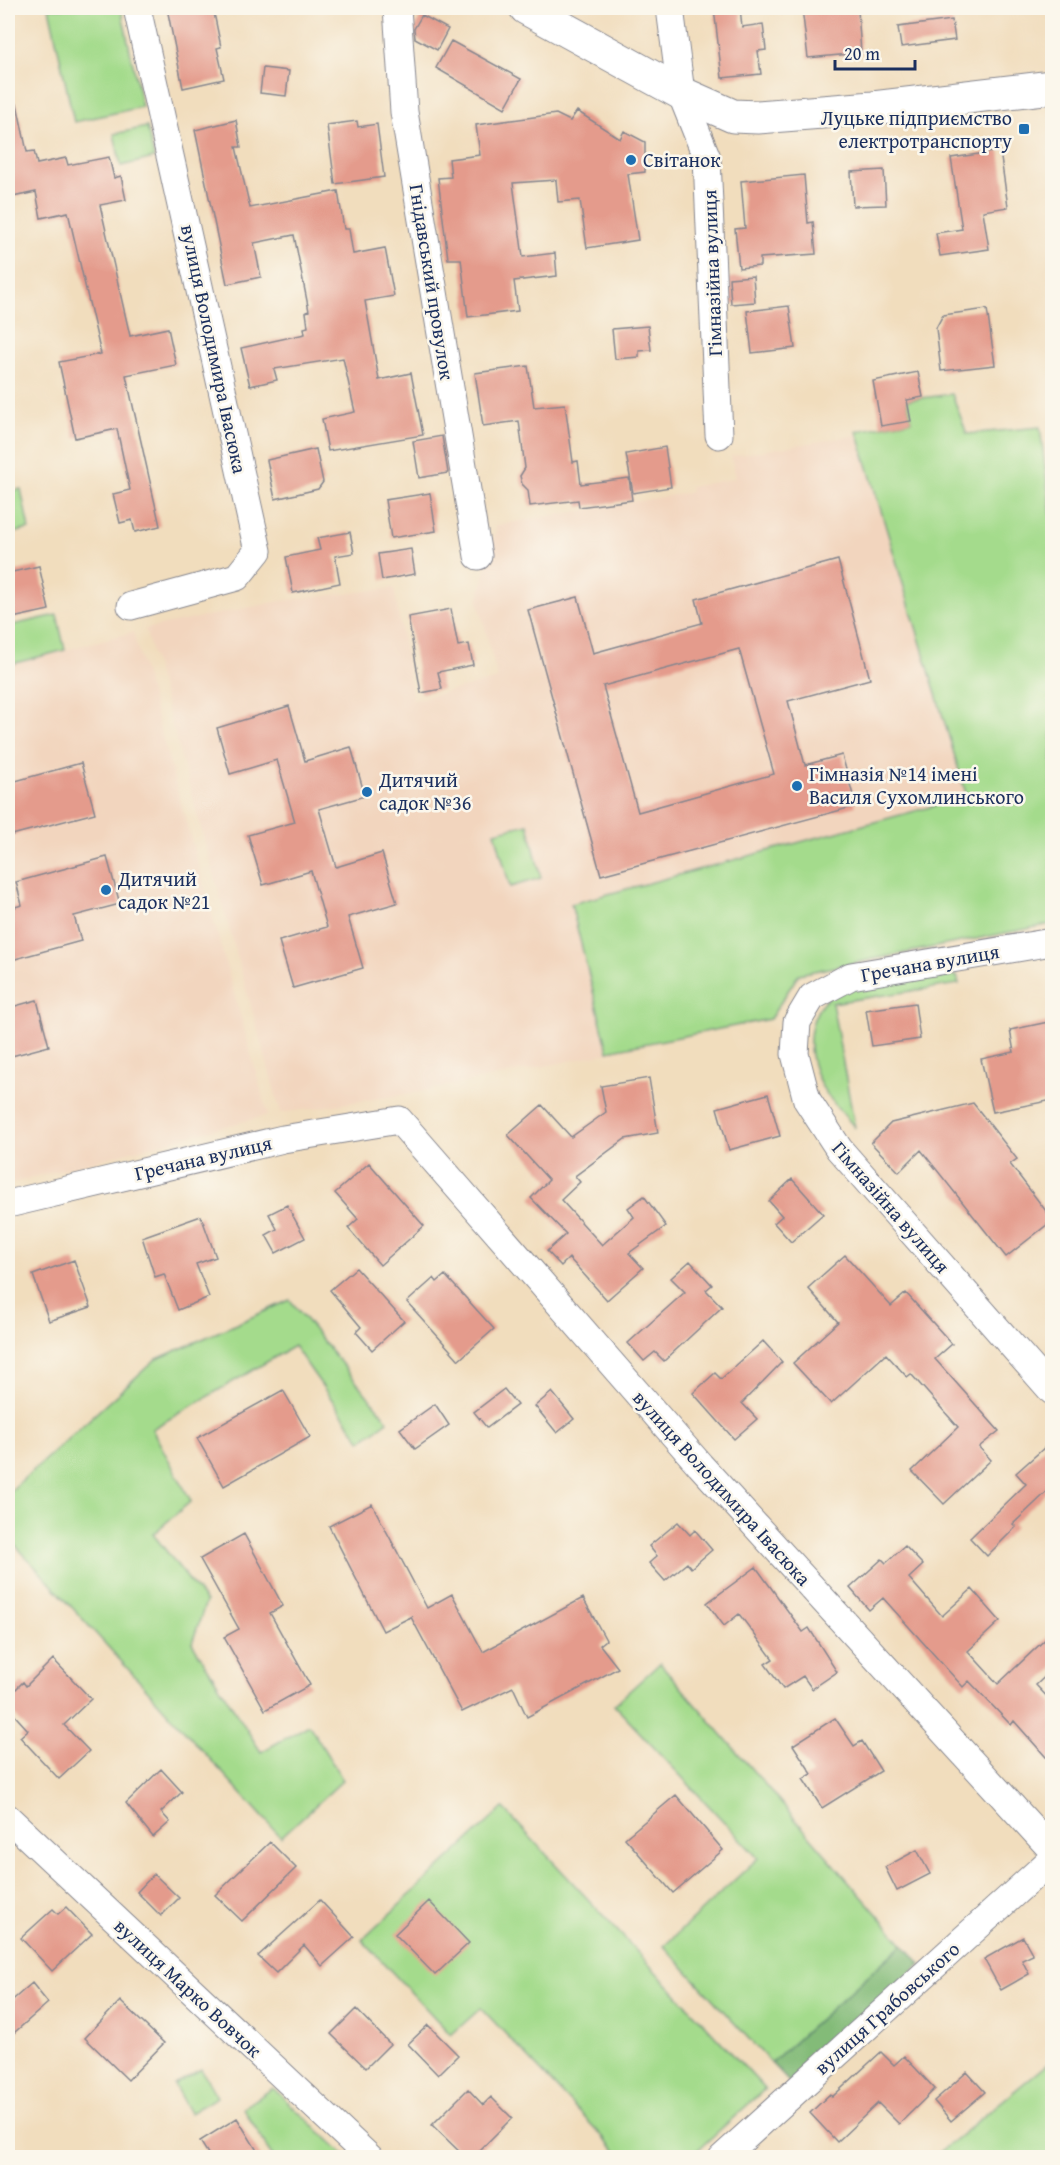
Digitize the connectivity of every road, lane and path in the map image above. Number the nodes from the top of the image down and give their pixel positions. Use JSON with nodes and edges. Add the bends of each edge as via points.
{"nodes":[{"id":1,"x":137,"y":8,"type":"edge"},
{"id":2,"x":397,"y":8,"type":"edge"},
{"id":3,"x":526,"y":8,"type":"edge"},
{"id":4,"x":670,"y":8,"type":"edge"},
{"id":5,"x":1053,"y":87,"type":"edge"},
{"id":6,"x":681,"y":93,"type":"junction"},
{"id":7,"x":719,"y":435,"type":"dead end"},
{"id":8,"x":478,"y":556,"type":"dead end"},
{"id":9,"x":131,"y":606,"type":"dead end"},
{"id":10,"x":1053,"y":942,"type":"edge"},
{"id":11,"x":812,"y":997,"type":"joint"},
{"id":12,"x":399,"y":1120,"type":"joint"},
{"id":13,"x":8,"y":1204,"type":"edge"},
{"id":14,"x":1053,"y":1392,"type":"edge"},
{"id":15,"x":8,"y":1818,"type":"edge"},
{"id":16,"x":1053,"y":1850,"type":"edge"},
{"id":17,"x":1053,"y":1858,"type":"edge"},
{"id":18,"x":370,"y":2157,"type":"edge"},
{"id":19,"x":722,"y":2157,"type":"edge"}],
"edges":[{"from":1,"to":9,"type":"street","name":"вулиця Володимира Івасюка","via":[[258,551],[237,577]]},
{"from":2,"to":8,"type":"street","name":"Гнідавський провулок","via":[[404,112]]},
{"from":3,"to":6,"type":"main road"},
{"from":4,"to":6,"type":"street","name":"Гімназійна вулиця"},
{"from":5,"to":6,"type":"main road","via":[[758,117],[733,116]]},
{"from":6,"to":7,"type":"street","name":"Гімназійна вулиця","via":[[707,158]]},
{"from":10,"to":11,"type":"street","name":"Гречана вулиця","via":[[851,976]]},
{"from":11,"to":14,"type":"street","name":"Гімназійна вулиця","via":[[797,1022],[795,1054],[807,1100],[839,1149]]},
{"from":12,"to":13,"type":"street","name":"Гречана вулиця","via":[[283,1139]]},
{"from":12,"to":16,"type":"street","name":"вулиця Володимира Івасюка","via":[[700,1465]]},
{"from":15,"to":18,"type":"street","name":"вулиця Марко Вовчок"},
{"from":17,"to":19,"type":"street","name":"вулиця Грабовського"}]}
